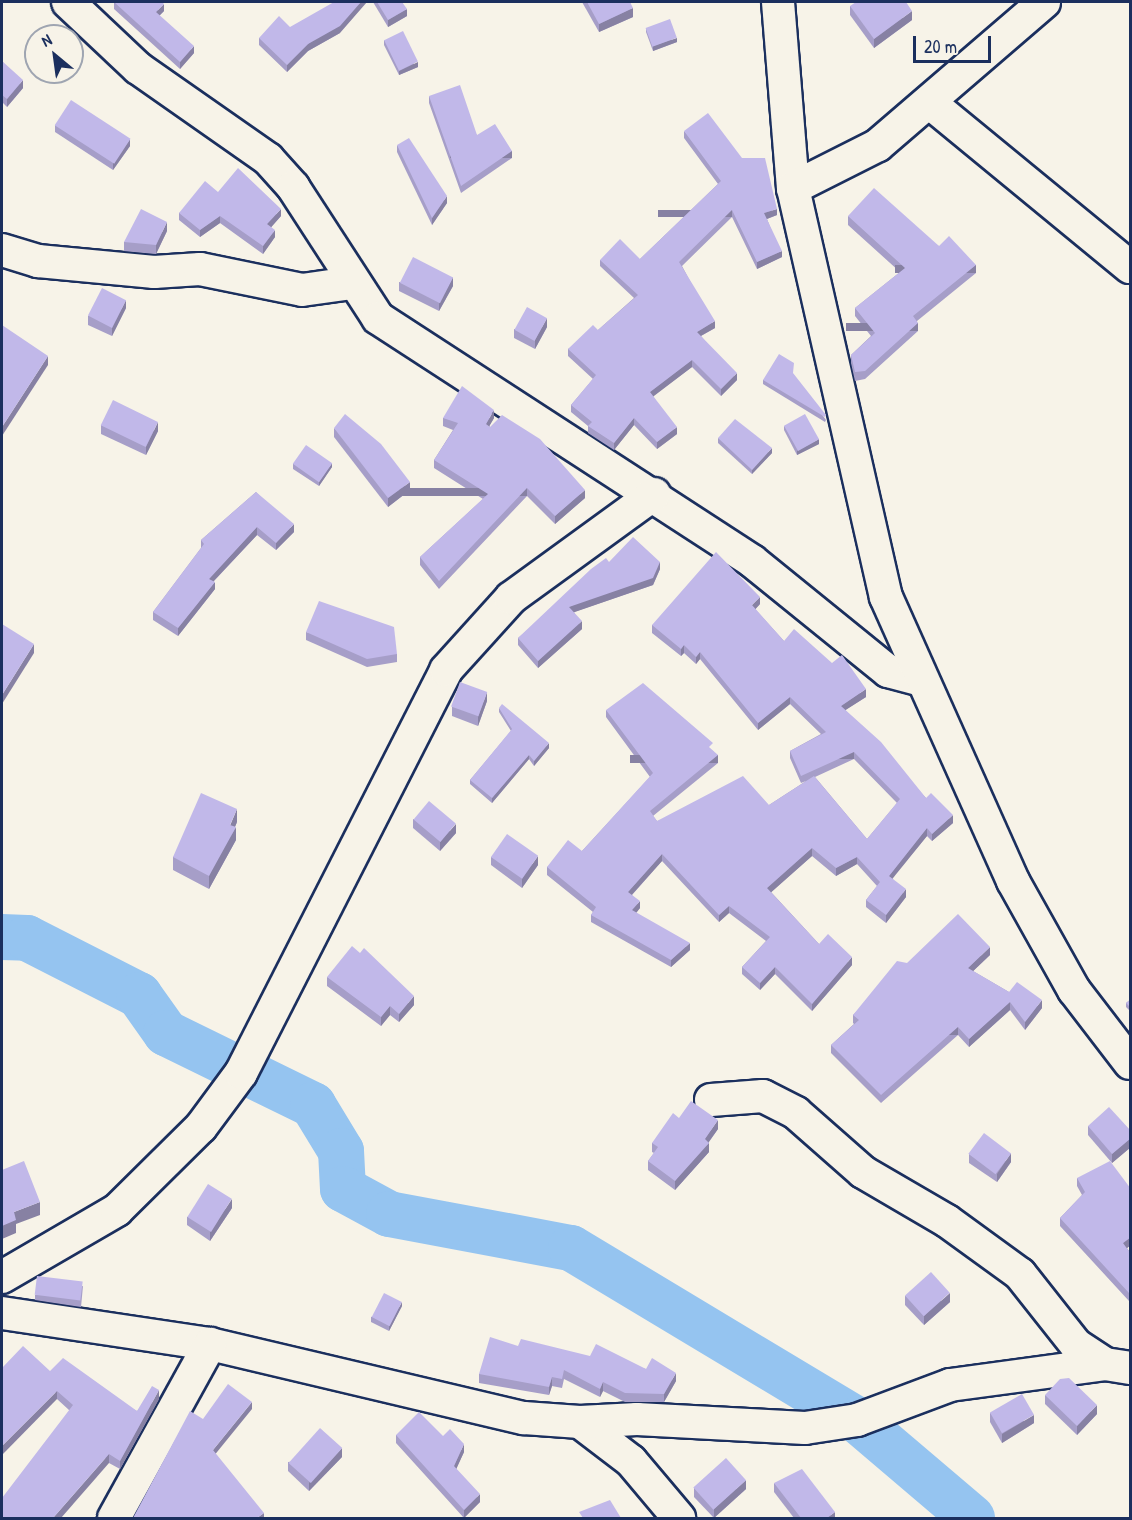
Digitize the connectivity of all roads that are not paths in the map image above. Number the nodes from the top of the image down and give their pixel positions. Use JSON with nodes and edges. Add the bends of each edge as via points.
{"nodes":[{"id":1,"x":68,"y":2,"type":"edge"},
{"id":2,"x":778,"y":2,"type":"edge"},
{"id":3,"x":1044,"y":2,"type":"edge"},
{"id":4,"x":929,"y":102,"type":"junction"},
{"id":5,"x":793,"y":188,"type":"junction"},
{"id":6,"x":2,"y":250,"type":"edge"},
{"id":7,"x":1131,"y":267,"type":"edge"},
{"id":8,"x":351,"y":283,"type":"junction"},
{"id":9,"x":654,"y":494,"type":"junction"},
{"id":10,"x":922,"y":680,"type":"junction"},
{"id":11,"x":1131,"y":1063,"type":"edge"},
{"id":12,"x":711,"y":1101,"type":"dead end"},
{"id":13,"x":2,"y":1277,"type":"edge"},
{"id":14,"x":2,"y":1313,"type":"edge"},
{"id":15,"x":210,"y":1344,"type":"junction"},
{"id":16,"x":1118,"y":1366,"type":"edge"},
{"id":17,"x":580,"y":1422,"type":"junction"},
{"id":18,"x":114,"y":1518,"type":"edge"},
{"id":19,"x":679,"y":1518,"type":"edge"}],
"edges":[{"from":1,"to":8,"type":"street","via":[[138,68],[268,159],[293,186]]},
{"from":2,"to":5,"type":"street"},
{"from":3,"to":4,"type":"street"},
{"from":4,"to":5,"type":"street","via":[[878,145]]},
{"from":4,"to":7,"type":"street"},
{"from":5,"to":10,"type":"street","via":[[871,550]]},
{"from":6,"to":8,"type":"street","via":[[38,261],[154,272],[200,269],[302,290]]},
{"from":8,"to":9,"type":"street","via":[[378,318],[422,350]]},
{"from":9,"to":10,"type":"street","via":[[795,592],[872,660]]},
{"from":9,"to":13,"type":"street","via":[[503,604],[447,670],[241,1073],[201,1127],[117,1210]]},
{"from":10,"to":11,"type":"street","via":[[985,823],[1053,956],[1096,1023]]},
{"from":12,"to":16,"type":"street","via":[[763,1096],[796,1113],[889,1191],[947,1221],[1020,1274],[1076,1344]]},
{"from":14,"to":15,"type":"street"},
{"from":15,"to":17,"type":"street","via":[[524,1418]]},
{"from":15,"to":18,"type":"street"},
{"from":16,"to":17,"type":"street","via":[[950,1385],[857,1420],[814,1427],[637,1419]]},
{"from":17,"to":19,"type":"street","via":[[631,1461]]}]}
